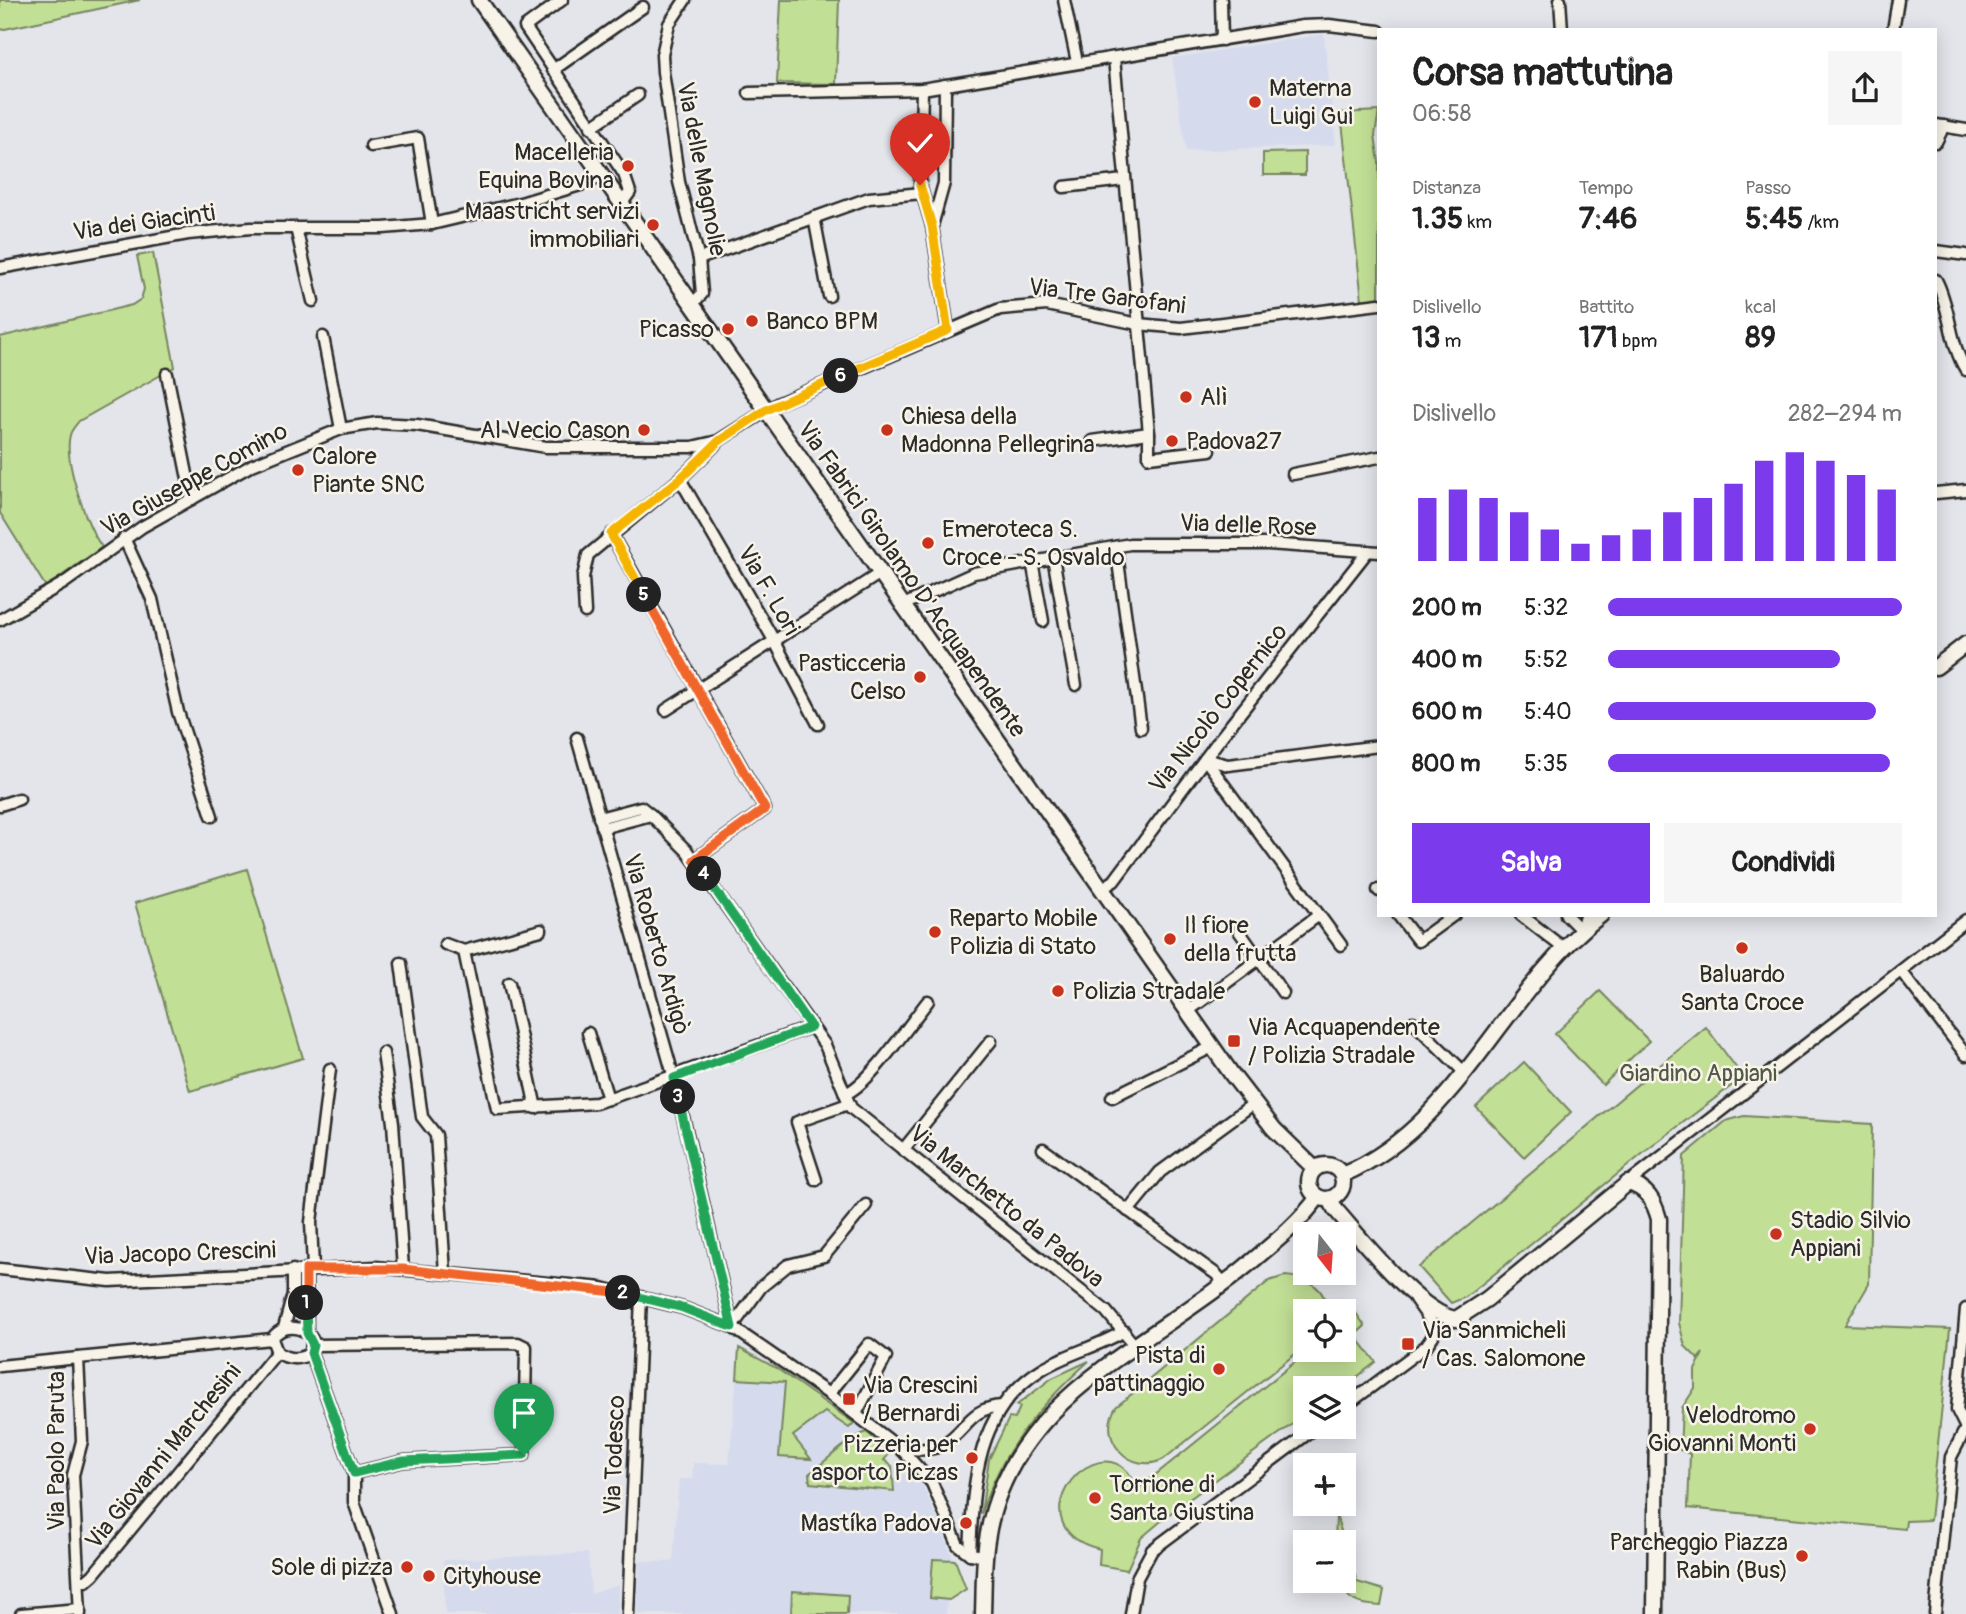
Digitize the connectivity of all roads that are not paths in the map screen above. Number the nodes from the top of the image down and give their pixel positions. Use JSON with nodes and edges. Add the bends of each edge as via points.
{"nodes":[{"id":1,"x":479,"y":0,"type":"edge"},
{"id":2,"x":562,"y":0,"type":"edge"},
{"id":3,"x":685,"y":0,"type":"edge"},
{"id":4,"x":1064,"y":0,"type":"edge"},
{"id":5,"x":1221,"y":0,"type":"edge"},
{"id":6,"x":1560,"y":0,"type":"edge"},
{"id":7,"x":1898,"y":0,"type":"edge"},
{"id":8,"x":643,"y":7,"type":"dead end"},
{"id":9,"x":1562,"y":28,"type":"edge"},
{"id":10,"x":1893,"y":28,"type":"edge"},
{"id":11,"x":1377,"y":31,"type":"edge"},
{"id":12,"x":1222,"y":40,"type":"junction"},
{"id":13,"x":1114,"y":58,"type":"junction"},
{"id":14,"x":1077,"y":62,"type":"junction"},
{"id":15,"x":553,"y":70,"type":"junction"},
{"id":16,"x":945,"y":85,"type":"junction"},
{"id":17,"x":922,"y":89,"type":"junction"},
{"id":18,"x":749,"y":93,"type":"dead end"},
{"id":19,"x":638,"y":95,"type":"dead end"},
{"id":20,"x":1940,"y":126,"type":"edge"},
{"id":21,"x":591,"y":127,"type":"junction"},
{"id":22,"x":1966,"y":130,"type":"edge"},
{"id":23,"x":371,"y":146,"type":"dead end"},
{"id":24,"x":601,"y":175,"type":"junction"},
{"id":25,"x":1124,"y":180,"type":"junction"},
{"id":26,"x":1064,"y":187,"type":"dead end"},
{"id":27,"x":922,"y":193,"type":"junction"},
{"id":28,"x":622,"y":203,"type":"junction"},
{"id":29,"x":814,"y":217,"type":"junction"},
{"id":30,"x":432,"y":224,"type":"junction"},
{"id":31,"x":932,"y":226,"type":"junction"},
{"id":32,"x":296,"y":228,"type":"junction"},
{"id":33,"x":1937,"y":251,"type":"edge"},
{"id":34,"x":1966,"y":255,"type":"edge"},
{"id":35,"x":699,"y":259,"type":"junction"},
{"id":36,"x":0,"y":268,"type":"edge"},
{"id":37,"x":1937,"y":282,"type":"edge"},
{"id":38,"x":830,"y":296,"type":"dead end"},
{"id":39,"x":313,"y":301,"type":"dead end"},
{"id":40,"x":692,"y":304,"type":"junction"},
{"id":41,"x":1377,"y":304,"type":"edge"},
{"id":42,"x":1138,"y":324,"type":"junction"},
{"id":43,"x":948,"y":330,"type":"junction"},
{"id":44,"x":323,"y":337,"type":"dead end"},
{"id":45,"x":1966,"y":370,"type":"edge"},
{"id":46,"x":167,"y":373,"type":"dead end"},
{"id":47,"x":766,"y":410,"type":"junction"},
{"id":48,"x":341,"y":429,"type":"junction"},
{"id":49,"x":1149,"y":433,"type":"junction"},
{"id":50,"x":719,"y":441,"type":"junction"},
{"id":51,"x":1092,"y":441,"type":"dead end"},
{"id":52,"x":1210,"y":450,"type":"dead end"},
{"id":53,"x":1377,"y":457,"type":"edge"},
{"id":54,"x":1293,"y":474,"type":"dead end"},
{"id":55,"x":680,"y":479,"type":"junction"},
{"id":56,"x":1966,"y":490,"type":"edge"},
{"id":57,"x":1937,"y":493,"type":"edge"},
{"id":58,"x":192,"y":499,"type":"junction"},
{"id":59,"x":611,"y":534,"type":"junction"},
{"id":60,"x":124,"y":538,"type":"junction"},
{"id":61,"x":1116,"y":547,"type":"junction"},
{"id":62,"x":1368,"y":551,"type":"junction"},
{"id":63,"x":1377,"y":552,"type":"edge"},
{"id":64,"x":1053,"y":557,"type":"junction"},
{"id":65,"x":1032,"y":561,"type":"junction"},
{"id":66,"x":879,"y":574,"type":"junction"},
{"id":67,"x":901,"y":606,"type":"junction"},
{"id":68,"x":585,"y":612,"type":"dead end"},
{"id":69,"x":0,"y":620,"type":"edge"},
{"id":70,"x":1043,"y":621,"type":"dead end"},
{"id":71,"x":775,"y":642,"type":"junction"},
{"id":72,"x":1966,"y":644,"type":"edge"},
{"id":73,"x":1937,"y":666,"type":"edge"},
{"id":74,"x":1076,"y":685,"type":"dead end"},
{"id":75,"x":697,"y":691,"type":"junction"},
{"id":76,"x":666,"y":710,"type":"dead end"},
{"id":77,"x":818,"y":724,"type":"dead end"},
{"id":78,"x":1141,"y":728,"type":"dead end"},
{"id":79,"x":577,"y":738,"type":"dead end"},
{"id":80,"x":1377,"y":747,"type":"edge"},
{"id":81,"x":1205,"y":759,"type":"junction"},
{"id":82,"x":19,"y":799,"type":"dead end"},
{"id":83,"x":0,"y":805,"type":"edge"},
{"id":84,"x":212,"y":816,"type":"dead end"},
{"id":85,"x":601,"y":823,"type":"junction"},
{"id":86,"x":694,"y":860,"type":"junction"},
{"id":87,"x":1101,"y":889,"type":"junction"},
{"id":88,"x":1319,"y":915,"type":"junction"},
{"id":89,"x":1400,"y":917,"type":"edge"},
{"id":90,"x":1451,"y":917,"type":"edge"},
{"id":91,"x":1524,"y":917,"type":"edge"},
{"id":92,"x":1568,"y":917,"type":"edge"},
{"id":93,"x":1585,"y":917,"type":"edge"},
{"id":94,"x":1598,"y":917,"type":"edge"},
{"id":95,"x":1966,"y":920,"type":"edge"},
{"id":96,"x":541,"y":930,"type":"dead end"},
{"id":97,"x":1581,"y":930,"type":"junction"},
{"id":98,"x":1239,"y":931,"type":"dead end"},
{"id":99,"x":445,"y":944,"type":"dead end"},
{"id":100,"x":1342,"y":945,"type":"dead end"},
{"id":101,"x":1562,"y":947,"type":"junction"},
{"id":102,"x":464,"y":951,"type":"junction"},
{"id":103,"x":1258,"y":959,"type":"junction"},
{"id":104,"x":401,"y":963,"type":"dead end"},
{"id":105,"x":1901,"y":971,"type":"junction"},
{"id":106,"x":509,"y":983,"type":"dead end"},
{"id":107,"x":1283,"y":993,"type":"dead end"},
{"id":108,"x":928,"y":1001,"type":"dead end"},
{"id":109,"x":1188,"y":1011,"type":"junction"},
{"id":110,"x":1413,"y":1022,"type":"dead end"},
{"id":111,"x":811,"y":1027,"type":"junction"},
{"id":112,"x":587,"y":1033,"type":"dead end"},
{"id":113,"x":992,"y":1041,"type":"dead end"},
{"id":114,"x":1212,"y":1046,"type":"junction"},
{"id":115,"x":383,"y":1053,"type":"dead end"},
{"id":116,"x":1966,"y":1055,"type":"edge"},
{"id":117,"x":330,"y":1069,"type":"dead end"},
{"id":118,"x":1464,"y":1072,"type":"junction"},
{"id":119,"x":674,"y":1078,"type":"junction"},
{"id":120,"x":1112,"y":1097,"type":"dead end"},
{"id":121,"x":608,"y":1099,"type":"junction"},
{"id":122,"x":847,"y":1099,"type":"junction"},
{"id":123,"x":1254,"y":1104,"type":"junction"},
{"id":124,"x":536,"y":1108,"type":"junction"},
{"id":125,"x":1043,"y":1149,"type":"dead end"},
{"id":126,"x":903,"y":1150,"type":"junction"},
{"id":127,"x":1315,"y":1169,"type":"junction"},
{"id":128,"x":1342,"y":1175,"type":"junction"},
{"id":129,"x":816,"y":1180,"type":"dead end"},
{"id":130,"x":1629,"y":1183,"type":"junction"},
{"id":131,"x":1324,"y":1198,"type":"junction"},
{"id":132,"x":866,"y":1205,"type":"dead end"},
{"id":133,"x":1128,"y":1211,"type":"junction"},
{"id":134,"x":0,"y":1269,"type":"edge"},
{"id":135,"x":310,"y":1269,"type":"junction"},
{"id":136,"x":403,"y":1269,"type":"junction"},
{"id":137,"x":293,"y":1270,"type":"junction"},
{"id":138,"x":445,"y":1273,"type":"junction"},
{"id":139,"x":1225,"y":1284,"type":"junction"},
{"id":140,"x":1409,"y":1291,"type":"junction"},
{"id":141,"x":641,"y":1297,"type":"junction"},
{"id":142,"x":1966,"y":1309,"type":"edge"},
{"id":143,"x":732,"y":1327,"type":"junction"},
{"id":144,"x":284,"y":1328,"type":"junction"},
{"id":145,"x":1124,"y":1331,"type":"junction"},
{"id":146,"x":307,"y":1333,"type":"junction"},
{"id":147,"x":272,"y":1339,"type":"junction"},
{"id":148,"x":1135,"y":1346,"type":"junction"},
{"id":149,"x":312,"y":1349,"type":"junction"},
{"id":150,"x":277,"y":1352,"type":"junction"},
{"id":151,"x":78,"y":1358,"type":"junction"},
{"id":152,"x":0,"y":1366,"type":"edge"},
{"id":153,"x":829,"y":1394,"type":"junction"},
{"id":154,"x":1356,"y":1398,"type":"edge"},
{"id":155,"x":1002,"y":1406,"type":"junction"},
{"id":156,"x":856,"y":1414,"type":"junction"},
{"id":157,"x":1966,"y":1428,"type":"edge"},
{"id":158,"x":1301,"y":1439,"type":"edge"},
{"id":159,"x":902,"y":1451,"type":"junction"},
{"id":160,"x":354,"y":1473,"type":"junction"},
{"id":161,"x":977,"y":1555,"type":"junction"},
{"id":162,"x":79,"y":1581,"type":"junction"},
{"id":163,"x":80,"y":1612,"type":"edge"},
{"id":164,"x":21,"y":1614,"type":"edge"},
{"id":165,"x":393,"y":1614,"type":"edge"},
{"id":166,"x":628,"y":1614,"type":"edge"},
{"id":167,"x":983,"y":1614,"type":"edge"},
{"id":168,"x":1131,"y":1614,"type":"edge"},
{"id":169,"x":1655,"y":1614,"type":"edge"},
{"id":170,"x":1935,"y":1614,"type":"edge"}],
"edges":[{"from":1,"to":24,"type":"main road","name":"Via Fabrici Girolamo D'Acquapendente"},
{"from":2,"to":15,"type":"street","via":[[526,27]]},
{"from":3,"to":35,"type":"street","name":"Via delle Magnolie","via":[[669,24],[662,55],[679,182]]},
{"from":4,"to":14,"type":"street"},
{"from":5,"to":12,"type":"street"},
{"from":6,"to":9,"type":"street"},
{"from":7,"to":10,"type":"street"},
{"from":8,"to":15,"type":"street"},
{"from":11,"to":12,"type":"street","via":[[1303,26]]},
{"from":12,"to":13,"type":"street"},
{"from":13,"to":14,"type":"street"},
{"from":13,"to":25,"type":"street"},
{"from":14,"to":16,"type":"street"},
{"from":15,"to":21,"type":"street"},
{"from":16,"to":17,"type":"street"},
{"from":16,"to":31,"type":"street","via":[[944,183]]},
{"from":17,"to":18,"type":"street"},
{"from":17,"to":27,"type":"street"},
{"from":19,"to":21,"type":"street"},
{"from":20,"to":22,"type":"street"},
{"from":21,"to":28,"type":"street","via":[[624,174],[630,192]]},
{"from":23,"to":30,"type":"street","via":[[418,138]]},
{"from":24,"to":28,"type":"main road","name":"Via Fabrici Girolamo D'Acquapendente"},
{"from":24,"to":30,"type":"street","name":"Via dei Giacinti","via":[[524,202]]},
{"from":25,"to":26,"type":"street"},
{"from":25,"to":42,"type":"street"},
{"from":27,"to":29,"type":"street","via":[[869,198]]},
{"from":27,"to":31,"type":"street"},
{"from":28,"to":40,"type":"main road","name":"Via Fabrici Girolamo D'Acquapendente"},
{"from":29,"to":35,"type":"street"},
{"from":29,"to":38,"type":"street"},
{"from":30,"to":32,"type":"street","name":"Via dei Giacinti"},
{"from":31,"to":43,"type":"street"},
{"from":32,"to":36,"type":"street","name":"Via dei Giacinti","via":[[187,234]]},
{"from":32,"to":39,"type":"street"},
{"from":33,"to":34,"type":"street"},
{"from":35,"to":40,"type":"street","name":"Via delle Magnolie","via":[[702,294]]},
{"from":37,"to":45,"type":"street","via":[[1947,301],[1958,357]]},
{"from":40,"to":47,"type":"main road","name":"Via Fabrici Girolamo D'Acquapendente"},
{"from":41,"to":42,"type":"street","name":"Via Tre Garofani","via":[[1207,326]]},
{"from":42,"to":43,"type":"street","name":"Via Tre Garofani","via":[[1047,305],[1023,305]]},
{"from":42,"to":49,"type":"street"},
{"from":43,"to":47,"type":"street","name":"Via Tre Garofani"},
{"from":44,"to":48,"type":"street"},
{"from":46,"to":58,"type":"street"},
{"from":47,"to":50,"type":"street","name":"Via Giuseppe Comino"},
{"from":47,"to":66,"type":"main road","name":"Via Fabrici Girolamo D'Acquapendente"},
{"from":48,"to":50,"type":"street","name":"Via Giuseppe Comino","via":[[377,423],[417,425],[572,448],[692,447]]},
{"from":48,"to":58,"type":"street","name":"Via Giuseppe Comino","via":[[252,465]]},
{"from":49,"to":51,"type":"street"},
{"from":49,"to":52,"type":"street","via":[[1149,457]]},
{"from":50,"to":55,"type":"street"},
{"from":53,"to":54,"type":"street"},
{"from":55,"to":59,"type":"street"},
{"from":55,"to":71,"type":"street","name":"Via F. Lori"},
{"from":56,"to":57,"type":"street"},
{"from":58,"to":60,"type":"street","name":"Via Giuseppe Comino"},
{"from":59,"to":68,"type":"street","via":[[587,555]]},
{"from":59,"to":75,"type":"street"},
{"from":60,"to":69,"type":"street","name":"Via Giuseppe Comino","via":[[64,583]]},
{"from":60,"to":84,"type":"street","via":[[152,599],[178,712]]},
{"from":61,"to":62,"type":"street","name":"Via delle Rose","via":[[1268,544]]},
{"from":61,"to":64,"type":"street","name":"Via delle Rose"},
{"from":61,"to":78,"type":"street"},
{"from":62,"to":63,"type":"street","name":"Via delle Rose"},
{"from":62,"to":81,"type":"street","name":"Via Nicolò Copernico"},
{"from":64,"to":65,"type":"street","name":"Via delle Rose"},
{"from":64,"to":74,"type":"street"},
{"from":65,"to":67,"type":"street","name":"Via delle Rose","via":[[974,573]]},
{"from":65,"to":70,"type":"street"},
{"from":66,"to":67,"type":"main road","name":"Via Fabrici Girolamo D'Acquapendente"},
{"from":66,"to":71,"type":"street"},
{"from":67,"to":87,"type":"main road","name":"Via Fabrici Girolamo D'Acquapendente"},
{"from":71,"to":75,"type":"street"},
{"from":71,"to":77,"type":"street","name":"Via F. Lori"},
{"from":72,"to":73,"type":"main road"},
{"from":75,"to":76,"type":"street"},
{"from":75,"to":86,"type":"street","via":[[765,809]]},
{"from":79,"to":85,"type":"street","name":"Via Roberto Ardigò"},
{"from":80,"to":81,"type":"street","via":[[1228,765]]},
{"from":81,"to":87,"type":"street","name":"Via Nicolò Copernico","via":[[1114,880]]},
{"from":81,"to":88,"type":"street"},
{"from":82,"to":83,"type":"street"},
{"from":85,"to":86,"type":"street","via":[[651,815]]},
{"from":85,"to":119,"type":"street","name":"Via Roberto Ardigò"},
{"from":86,"to":111,"type":"street"},
{"from":87,"to":109,"type":"main road","name":"Via Fabrici Girolamo D'Acquapendente"},
{"from":88,"to":100,"type":"street"},
{"from":88,"to":103,"type":"street"},
{"from":89,"to":90,"type":"street","via":[[1418,941]]},
{"from":91,"to":101,"type":"street"},
{"from":92,"to":97,"type":"street"},
{"from":93,"to":97,"type":"street"},
{"from":94,"to":97,"type":"main road"},
{"from":95,"to":105,"type":"street"},
{"from":96,"to":102,"type":"street"},
{"from":97,"to":101,"type":"main road"},
{"from":98,"to":103,"type":"street"},
{"from":99,"to":102,"type":"street"},
{"from":101,"to":118,"type":"main road"},
{"from":102,"to":124,"type":"street","via":[[497,1109]]},
{"from":103,"to":107,"type":"street"},
{"from":103,"to":109,"type":"street"},
{"from":104,"to":138,"type":"street","via":[[422,1117],[436,1135]]},
{"from":105,"to":116,"type":"street"},
{"from":105,"to":130,"type":"street"},
{"from":106,"to":124,"type":"street"},
{"from":108,"to":122,"type":"street"},
{"from":109,"to":114,"type":"main road","name":"Via Fabrici Girolamo D'Acquapendente"},
{"from":110,"to":118,"type":"street"},
{"from":111,"to":119,"type":"street"},
{"from":111,"to":122,"type":"street","via":[[832,1058]]},
{"from":112,"to":121,"type":"street"},
{"from":113,"to":126,"type":"street"},
{"from":114,"to":120,"type":"street"},
{"from":114,"to":123,"type":"main road","name":"Via Fabrici Girolamo D'Acquapendente"},
{"from":115,"to":136,"type":"street","via":[[393,1123]]},
{"from":117,"to":135,"type":"street","via":[[311,1222]]},
{"from":118,"to":128,"type":"main road","via":[[1395,1144]]},
{"from":119,"to":121,"type":"street"},
{"from":119,"to":143,"type":"street","name":"Via Roberto Ardigò"},
{"from":121,"to":124,"type":"street"},
{"from":122,"to":126,"type":"street","name":"Via Marchetto da Padova"},
{"from":122,"to":129,"type":"street","via":[[797,1122]]},
{"from":123,"to":127,"type":"main road","name":"Via Fabrici Girolamo D'Acquapendente"},
{"from":123,"to":133,"type":"street","via":[[1160,1172]]},
{"from":125,"to":133,"type":"street"},
{"from":126,"to":145,"type":"street","name":"Via Marchetto da Padova","via":[[1106,1311]]},
{"from":127,"to":128,"type":"main road","via":[[1330,1166]]},
{"from":127,"to":131,"type":"main road","via":[[1309,1184]]},
{"from":128,"to":131,"type":"main road","via":[[1341,1190]]},
{"from":130,"to":140,"type":"main road","via":[[1456,1319],[1442,1315]]},
{"from":130,"to":169,"type":"main road","via":[[1650,1197],[1659,1219]]},
{"from":131,"to":139,"type":"main road"},
{"from":131,"to":140,"type":"main road"},
{"from":132,"to":143,"type":"street","via":[[824,1256],[788,1265],[761,1287]]},
{"from":133,"to":139,"type":"street"},
{"from":134,"to":137,"type":"street","name":"Via Jacopo Crescini","via":[[110,1280]]},
{"from":135,"to":136,"type":"street","name":"Via Jacopo Crescini"},
{"from":135,"to":137,"type":"street","name":"Via Jacopo Crescini"},
{"from":135,"to":146,"type":"street"},
{"from":136,"to":138,"type":"street","name":"Via Jacopo Crescini"},
{"from":137,"to":144,"type":"street","via":[[293,1294]]},
{"from":138,"to":141,"type":"street","name":"Via Jacopo Crescini","via":[[602,1288]]},
{"from":139,"to":148,"type":"main road"},
{"from":140,"to":154,"type":"street","via":[[1432,1323],[1433,1336]]},
{"from":141,"to":143,"type":"street","name":"Via Jacopo Crescini"},
{"from":141,"to":166,"type":"street","name":"Via Todesco"},
{"from":142,"to":157,"type":"street","via":[[1956,1410]]},
{"from":143,"to":153,"type":"street","name":"Via Jacopo Crescini"},
{"from":144,"to":146,"type":"street"},
{"from":144,"to":147,"type":"street"},
{"from":145,"to":148,"type":"street","name":"Via Marchetto da Padova"},
{"from":145,"to":155,"type":"street","via":[[1041,1370]]},
{"from":146,"to":149,"type":"street"},
{"from":147,"to":150,"type":"street"},
{"from":147,"to":151,"type":"street","name":"Via Paolo Paruta"},
{"from":148,"to":161,"type":"main road","via":[[1079,1385],[1040,1425],[1007,1478]]},
{"from":149,"to":150,"type":"street","via":[[296,1359]]},
{"from":149,"to":160,"type":"street"},
{"from":149,"to":160,"type":"street","via":[[518,1343],[526,1347],[524,1455],[404,1461]]},
{"from":150,"to":162,"type":"street","name":"Via Giovanni Marchesini","via":[[93,1576]]},
{"from":151,"to":152,"type":"street"},
{"from":151,"to":162,"type":"street","name":"Via Paolo Paruta","via":[[82,1441],[73,1475]]},
{"from":153,"to":156,"type":"street","name":"Via Jacopo Crescini"},
{"from":153,"to":156,"type":"street","via":[[869,1344],[886,1357]]},
{"from":155,"to":159,"type":"street","via":[[981,1409],[935,1448]]},
{"from":155,"to":161,"type":"street","via":[[982,1444],[975,1474]]},
{"from":156,"to":159,"type":"street","name":"Via Jacopo Crescini"},
{"from":157,"to":170,"type":"street","via":[[1951,1457]]},
{"from":158,"to":168,"type":"street","via":[[1152,1550],[1137,1578]]},
{"from":159,"to":161,"type":"street","name":"Via Jacopo Crescini","via":[[932,1483],[958,1545]]},
{"from":160,"to":165,"type":"street","via":[[354,1502]]},
{"from":161,"to":167,"type":"main road"},
{"from":162,"to":163,"type":"street","name":"Via Paolo Paruta"},
{"from":163,"to":164,"type":"street"}]}
